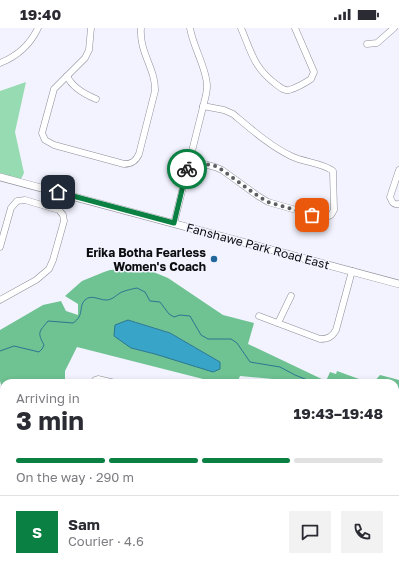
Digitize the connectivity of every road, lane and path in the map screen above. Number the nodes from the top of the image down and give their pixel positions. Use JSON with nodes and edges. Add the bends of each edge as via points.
{"nodes":[{"id":1,"x":38,"y":28,"type":"edge"},
{"id":2,"x":91,"y":28,"type":"edge"},
{"id":3,"x":141,"y":28,"type":"edge"},
{"id":4,"x":190,"y":28,"type":"edge"},
{"id":5,"x":241,"y":28,"type":"edge"},
{"id":6,"x":295,"y":28,"type":"edge"},
{"id":7,"x":394,"y":28,"type":"edge"},
{"id":8,"x":367,"y":44,"type":"dead end"},
{"id":9,"x":0,"y":63,"type":"edge"},
{"id":10,"x":67,"y":76,"type":"junction"},
{"id":11,"x":96,"y":99,"type":"dead end"},
{"id":12,"x":204,"y":106,"type":"junction"},
{"id":13,"x":189,"y":160,"type":"junction"},
{"id":14,"x":399,"y":170,"type":"edge"},
{"id":15,"x":0,"y":177,"type":"edge"},
{"id":16,"x":399,"y":204,"type":"edge"},
{"id":17,"x":174,"y":223,"type":"junction"},
{"id":18,"x":0,"y":247,"type":"edge"},
{"id":19,"x":352,"y":271,"type":"junction"},
{"id":20,"x":399,"y":284,"type":"edge"},
{"id":21,"x":291,"y":296,"type":"dead end"},
{"id":22,"x":0,"y":300,"type":"edge"},
{"id":23,"x":259,"y":316,"type":"dead end"},
{"id":24,"x":278,"y":323,"type":"junction"}],
"edges":[{"from":1,"to":9,"type":"street","via":[[26,47]]},
{"from":2,"to":10,"type":"street","via":[[90,50]]},
{"from":3,"to":10,"type":"street","via":[[142,47],[156,84],[140,154],[130,164],[54,145],[45,140],[42,133],[51,96],[54,89]]},
{"from":4,"to":12,"type":"street","via":[[207,86]]},
{"from":5,"to":6,"type":"street","via":[[260,71],[284,90],[311,79],[314,72]]},
{"from":7,"to":8,"type":"street","via":[[377,43]]},
{"from":10,"to":11,"type":"street","via":[[70,84]]},
{"from":12,"to":13,"type":"street"},
{"from":12,"to":13,"type":"street","via":[[233,114],[277,149],[294,158],[333,171],[334,210],[331,215],[324,218],[268,202],[215,166]]},
{"from":13,"to":17,"type":"street"},
{"from":14,"to":16,"type":"street","via":[[390,197],[392,202]]},
{"from":15,"to":17,"type":"main road","name":"Fanshawe Park Road East"},
{"from":17,"to":19,"type":"main road","name":"Fanshawe Park Road East"},
{"from":18,"to":22,"type":"street","via":[[11,208],[17,201],[26,200],[59,210],[63,215],[63,224],[49,269],[36,280]]},
{"from":19,"to":20,"type":"main road","name":"Fanshawe Park Road East"},
{"from":19,"to":24,"type":"street","via":[[333,335],[320,339]]},
{"from":21,"to":24,"type":"street"},
{"from":23,"to":24,"type":"street"}]}
